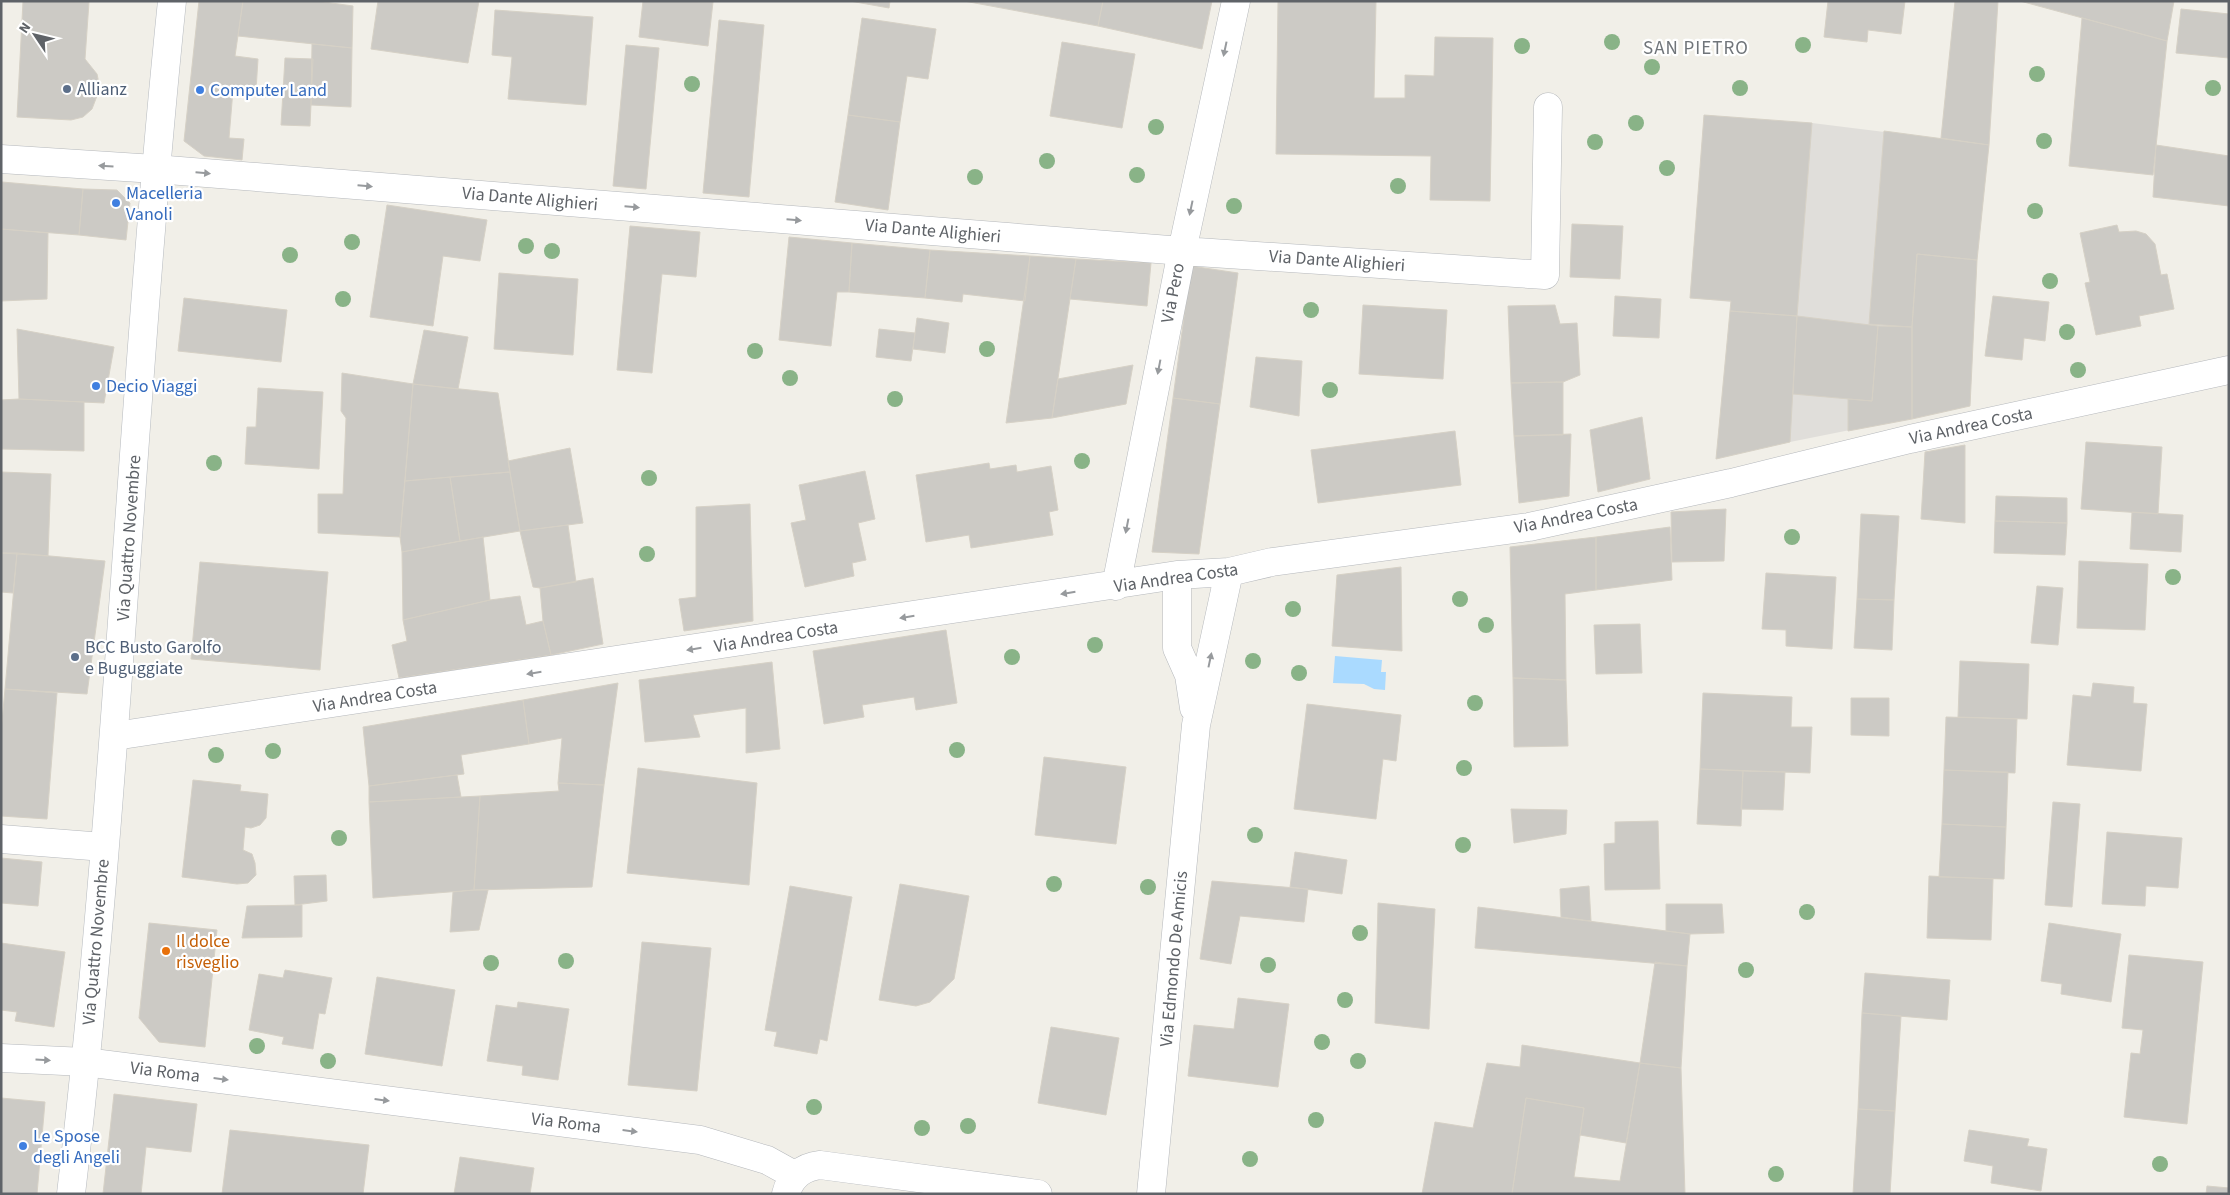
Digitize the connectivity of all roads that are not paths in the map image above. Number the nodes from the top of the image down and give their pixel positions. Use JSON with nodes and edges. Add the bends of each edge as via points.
{"nodes":[{"id":1,"x":172,"y":1,"type":"edge"},
{"id":2,"x":1236,"y":1,"type":"edge"},
{"id":3,"x":1548,"y":108,"type":"dead end"},
{"id":4,"x":1,"y":159,"type":"edge"},
{"id":5,"x":155,"y":169,"type":"junction"},
{"id":6,"x":1182,"y":251,"type":"junction"},
{"id":7,"x":2229,"y":370,"type":"edge"},
{"id":8,"x":1229,"y":572,"type":"junction"},
{"id":9,"x":1177,"y":575,"type":"junction"},
{"id":10,"x":1116,"y":586,"type":"junction"},
{"id":11,"x":1196,"y":725,"type":"junction"},
{"id":12,"x":114,"y":736,"type":"junction"},
{"id":13,"x":1,"y":839,"type":"edge"},
{"id":14,"x":104,"y":847,"type":"junction"},
{"id":15,"x":1,"y":1058,"type":"edge"},
{"id":16,"x":86,"y":1062,"type":"junction"},
{"id":17,"x":791,"y":1185,"type":"edge"},
{"id":18,"x":949,"y":1188,"type":"edge"},
{"id":19,"x":71,"y":1194,"type":"edge"},
{"id":20,"x":1038,"y":1194,"type":"edge"},
{"id":21,"x":1151,"y":1194,"type":"edge"}],
"edges":[{"from":1,"to":5,"type":"street","name":"Via Quattro Novembre"},
{"from":2,"to":6,"type":"street","name":"Via Pero","one_way":true},
{"from":3,"to":6,"type":"street","name":"Via Dante Alighieri","via":[[1545,275]]},
{"from":5,"to":4,"type":"street","name":"Via Dante Alighieri","one_way":true},
{"from":5,"to":6,"type":"street","name":"Via Dante Alighieri","one_way":true},
{"from":5,"to":12,"type":"street","name":"Via Quattro Novembre"},
{"from":6,"to":10,"type":"street","name":"Via Pero","one_way":true},
{"from":7,"to":8,"type":"street","name":"Via Andrea Costa","via":[[1528,527],[1272,562]]},
{"from":8,"to":9,"type":"street","name":"Via Andrea Costa"},
{"from":11,"to":8,"type":"street","name":"Via Edmondo De Amicis","one_way":true},
{"from":9,"to":10,"type":"street","name":"Via Andrea Costa"},
{"from":9,"to":11,"type":"street","name":"Via Edmondo De Amicis","via":[[1177,648],[1189,674]]},
{"from":10,"to":12,"type":"street","name":"Via Andrea Costa","one_way":true},
{"from":11,"to":21,"type":"street","name":"Via Edmondo De Amicis"},
{"from":12,"to":14,"type":"street","name":"Via Quattro Novembre"},
{"from":13,"to":14,"type":"street"},
{"from":14,"to":16,"type":"street","name":"Via Quattro Novembre"},
{"from":15,"to":16,"type":"street","name":"Via Roma","one_way":true},
{"from":16,"to":17,"type":"street","name":"Via Roma","one_way":true,"via":[[700,1140],[767,1160]]},
{"from":16,"to":19,"type":"street","name":"Via Quattro Novembre"},
{"from":17,"to":18,"type":"street","name":"Via Roma","via":[[803,1169],[820,1165]]},
{"from":18,"to":20,"type":"street","name":"Via Roma"}]}
